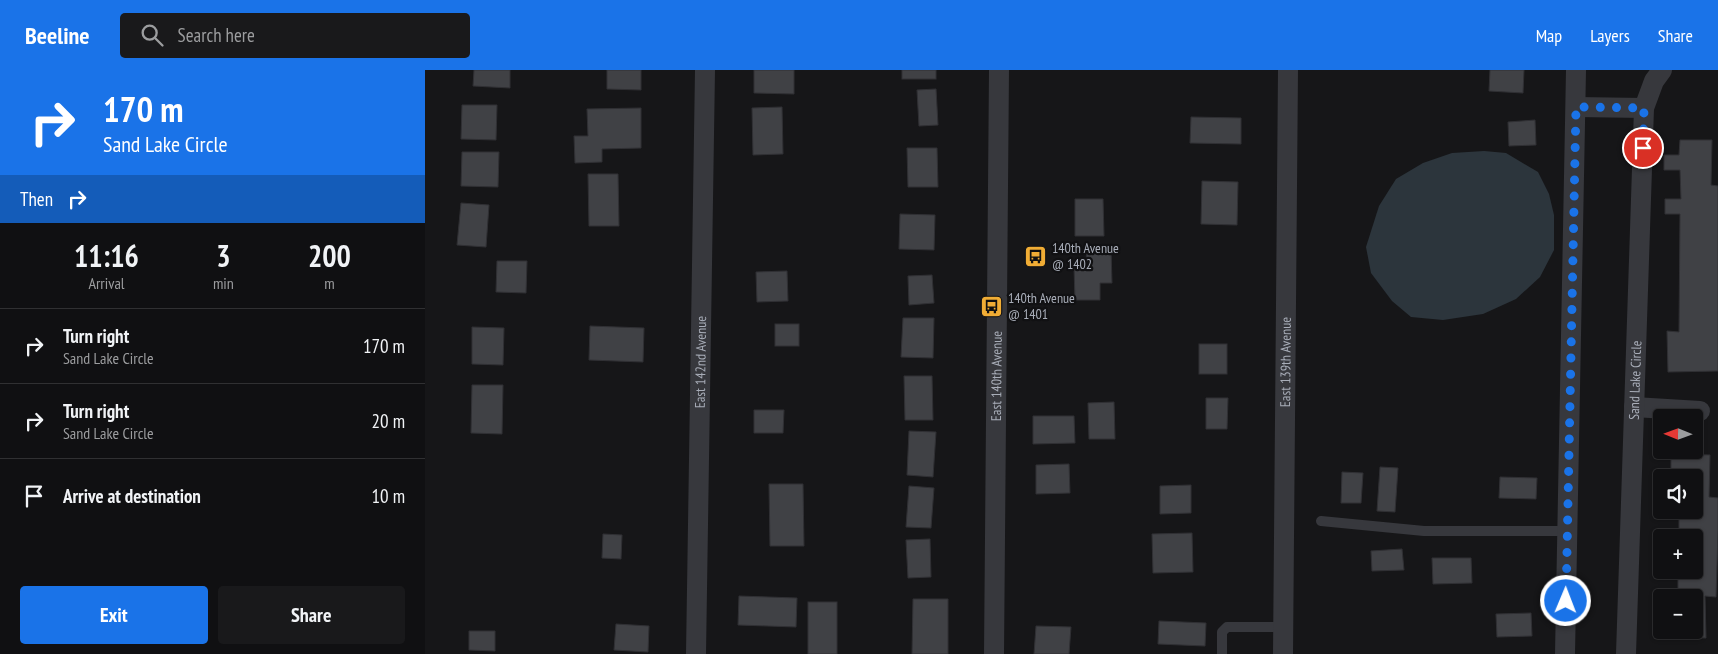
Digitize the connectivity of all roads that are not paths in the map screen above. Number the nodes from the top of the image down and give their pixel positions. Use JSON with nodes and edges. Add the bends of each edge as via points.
{"nodes":[{"id":1,"x":705,"y":70,"type":"edge"},
{"id":2,"x":999,"y":70,"type":"edge"},
{"id":3,"x":1288,"y":70,"type":"edge"},
{"id":4,"x":1577,"y":70,"type":"edge"},
{"id":5,"x":1662,"y":70,"type":"edge"},
{"id":6,"x":1576,"y":107,"type":"junction"},
{"id":7,"x":1644,"y":108,"type":"junction"},
{"id":8,"x":1634,"y":407,"type":"junction"},
{"id":9,"x":1667,"y":409,"type":"edge"},
{"id":10,"x":1321,"y":521,"type":"dead end"},
{"id":11,"x":1567,"y":530,"type":"junction"},
{"id":12,"x":1283,"y":628,"type":"junction"},
{"id":13,"x":696,"y":654,"type":"edge"},
{"id":14,"x":994,"y":654,"type":"edge"},
{"id":15,"x":1222,"y":654,"type":"edge"},
{"id":16,"x":1283,"y":654,"type":"edge"},
{"id":17,"x":1565,"y":654,"type":"edge"},
{"id":18,"x":1626,"y":654,"type":"edge"}],
"edges":[{"from":1,"to":13,"type":"street","name":"East 142nd Avenue"},
{"from":2,"to":14,"type":"street","name":"East 140th Avenue"},
{"from":3,"to":12,"type":"street","name":"East 139th Avenue"},
{"from":4,"to":6,"type":"street"},
{"from":5,"to":7,"type":"street","name":"Sand Lake Circle"},
{"from":6,"to":7,"type":"street"},
{"from":6,"to":11,"type":"street"},
{"from":7,"to":8,"type":"street","name":"Sand Lake Circle"},
{"from":8,"to":9,"type":"street"},
{"from":8,"to":18,"type":"street","name":"Sand Lake Circle"},
{"from":10,"to":11,"type":"lane","via":[[1425,532]]},
{"from":11,"to":17,"type":"street"},
{"from":12,"to":15,"type":"lane","via":[[1227,626],[1223,632]]},
{"from":12,"to":16,"type":"street","name":"East 139th Avenue"}]}
